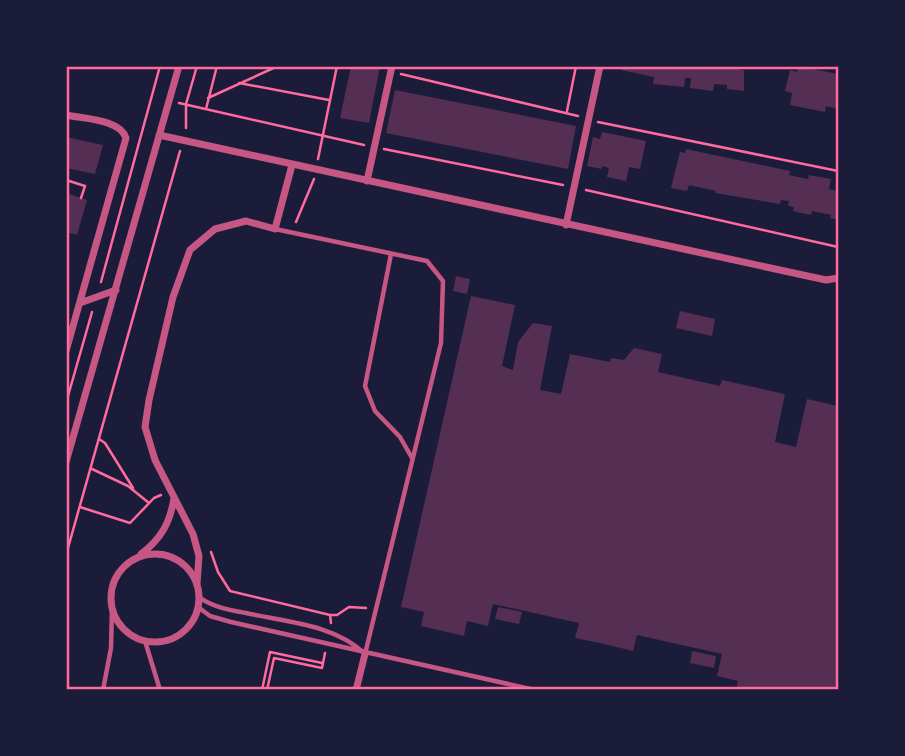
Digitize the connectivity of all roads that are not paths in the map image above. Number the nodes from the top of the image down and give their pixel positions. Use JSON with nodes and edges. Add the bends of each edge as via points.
{"nodes":[{"id":1,"x":179,"y":66,"type":"edge"},
{"id":2,"x":600,"y":66,"type":"edge"},
{"id":3,"x":391,"y":69,"type":"edge"},
{"id":4,"x":66,"y":115,"type":"edge"},
{"id":5,"x":159,"y":135,"type":"junction"},
{"id":6,"x":292,"y":165,"type":"junction"},
{"id":7,"x":367,"y":181,"type":"junction"},
{"id":8,"x":566,"y":225,"type":"junction"},
{"id":9,"x":275,"y":229,"type":"junction"},
{"id":10,"x":391,"y":254,"type":"junction"},
{"id":11,"x":838,"y":278,"type":"edge"},
{"id":12,"x":116,"y":290,"type":"junction"},
{"id":13,"x":80,"y":303,"type":"junction"},
{"id":14,"x":66,"y":351,"type":"edge"},
{"id":15,"x":412,"y":459,"type":"junction"},
{"id":16,"x":66,"y":462,"type":"edge"},
{"id":17,"x":174,"y":497,"type":"junction"},
{"id":18,"x":136,"y":558,"type":"junction"},
{"id":19,"x":197,"y":584,"type":"junction"},
{"id":20,"x":199,"y":597,"type":"junction"},
{"id":21,"x":198,"y":607,"type":"junction"},
{"id":22,"x":112,"y":608,"type":"junction"},
{"id":23,"x":145,"y":641,"type":"junction"},
{"id":24,"x":365,"y":654,"type":"junction"},
{"id":25,"x":103,"y":690,"type":"edge"},
{"id":26,"x":160,"y":690,"type":"edge"},
{"id":27,"x":356,"y":690,"type":"edge"},
{"id":28,"x":534,"y":690,"type":"edge"}],
"edges":[{"from":1,"to":5,"type":"street"},
{"from":2,"to":8,"type":"street"},
{"from":3,"to":7,"type":"street"},
{"from":4,"to":13,"type":"street","via":[[115,126],[126,138]]},
{"from":5,"to":6,"type":"street"},
{"from":5,"to":12,"type":"street"},
{"from":6,"to":7,"type":"street"},
{"from":6,"to":9,"type":"street"},
{"from":7,"to":8,"type":"street"},
{"from":8,"to":11,"type":"street","via":[[826,280]]},
{"from":9,"to":10,"type":"lane"},
{"from":9,"to":17,"type":"street","via":[[247,221],[215,229],[190,250],[173,296],[145,427]]},
{"from":10,"to":15,"type":"lane","via":[[365,386],[375,411],[400,436]]},
{"from":10,"to":15,"type":"lane","via":[[427,261],[443,281],[441,342]]},
{"from":12,"to":13,"type":"street"},
{"from":12,"to":16,"type":"street"},
{"from":13,"to":14,"type":"street"},
{"from":15,"to":24,"type":"lane"},
{"from":17,"to":18,"type":"street","via":[[158,541]]},
{"from":17,"to":19,"type":"street","via":[[199,556]]},
{"from":18,"to":19,"type":"street","via":[[172,557]]},
{"from":18,"to":22,"type":"street","via":[[115,578]]},
{"from":19,"to":20,"type":"street"},
{"from":20,"to":21,"type":"street"},
{"from":20,"to":24,"type":"lane","via":[[225,609],[332,632],[351,640]]},
{"from":21,"to":23,"type":"street","via":[[178,635]]},
{"from":21,"to":24,"type":"lane","via":[[231,622]]},
{"from":22,"to":23,"type":"street","via":[[124,629]]},
{"from":22,"to":25,"type":"lane"},
{"from":23,"to":26,"type":"lane"},
{"from":24,"to":27,"type":"street"},
{"from":24,"to":28,"type":"lane"}]}
